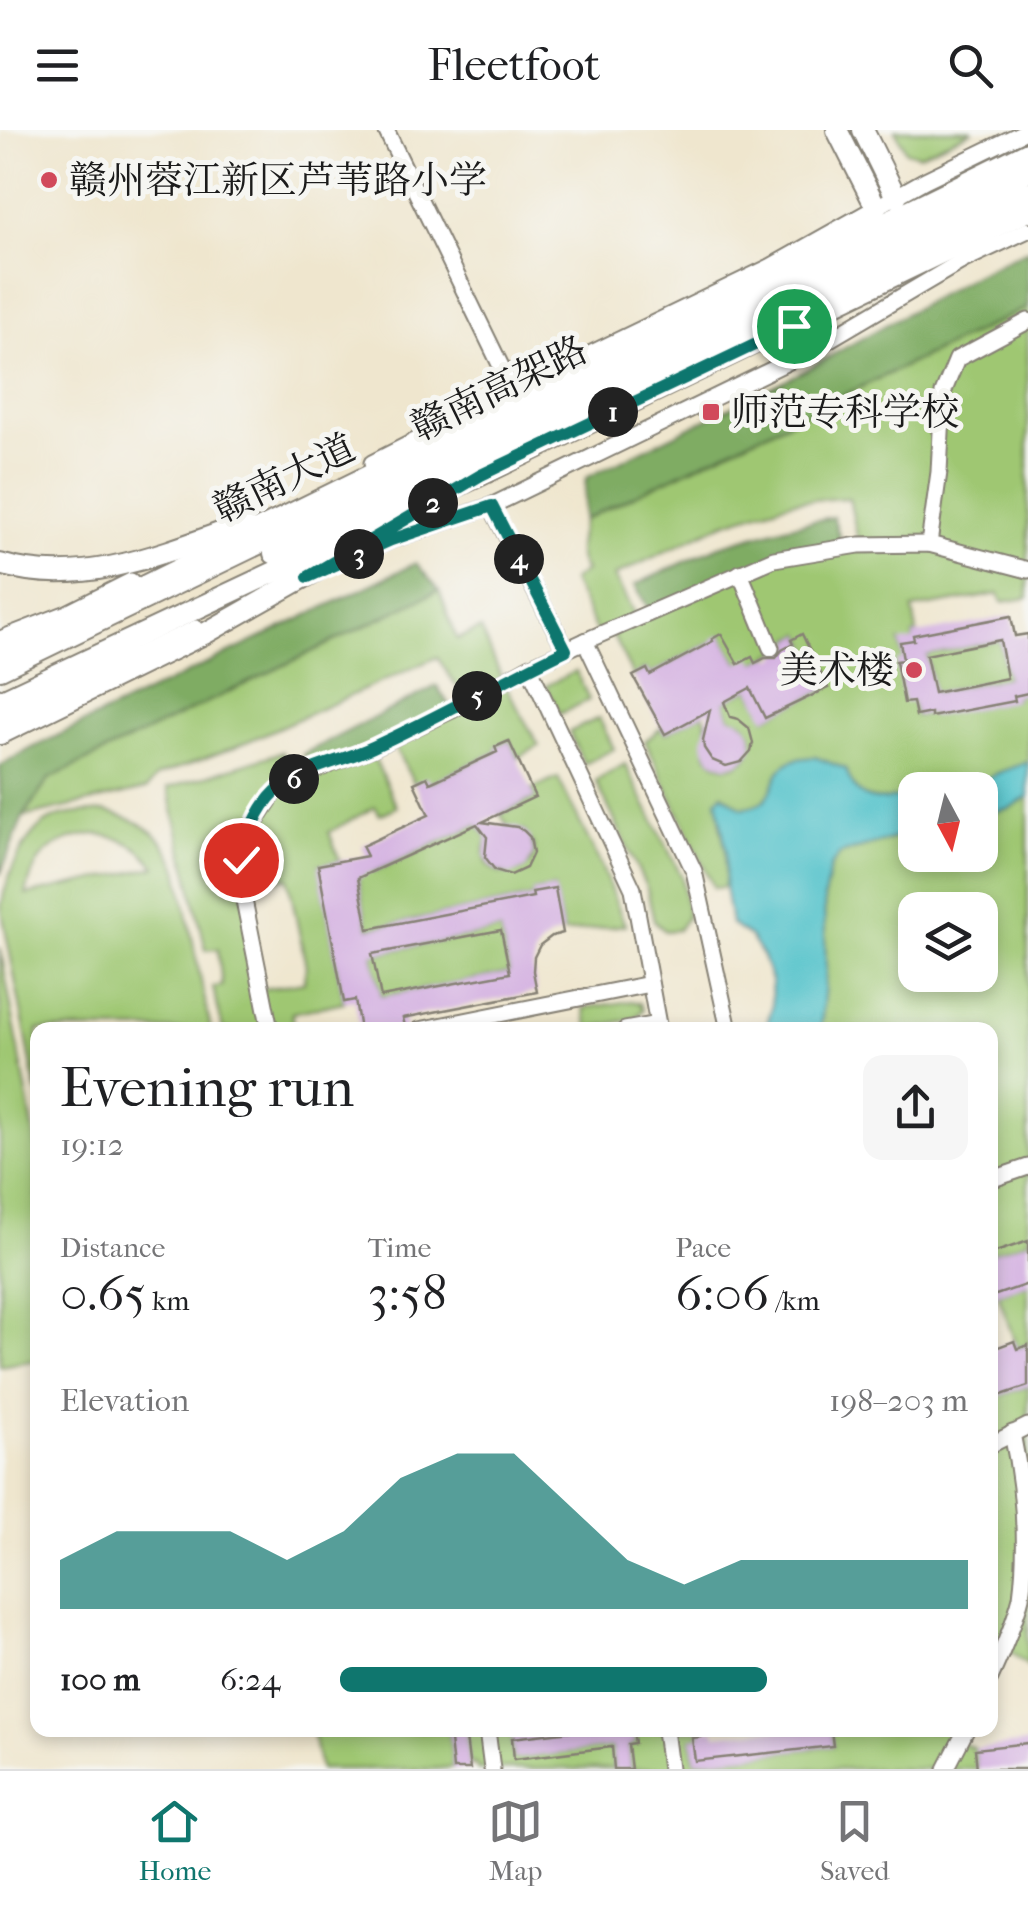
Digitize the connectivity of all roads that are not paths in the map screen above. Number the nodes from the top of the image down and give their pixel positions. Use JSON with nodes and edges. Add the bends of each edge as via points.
{"nodes":[{"id":1,"x":386,"y":130,"type":"edge"},
{"id":2,"x":837,"y":130,"type":"edge"},
{"id":3,"x":862,"y":130,"type":"edge"},
{"id":4,"x":1028,"y":130,"type":"edge"},
{"id":5,"x":1028,"y":152,"type":"edge"},
{"id":6,"x":1028,"y":170,"type":"edge"},
{"id":7,"x":1028,"y":193,"type":"edge"},
{"id":8,"x":896,"y":196,"type":"junction"},
{"id":9,"x":876,"y":208,"type":"junction"},
{"id":10,"x":1028,"y":211,"type":"edge"},
{"id":11,"x":1028,"y":230,"type":"edge"},
{"id":12,"x":1028,"y":321,"type":"edge"},
{"id":13,"x":514,"y":391,"type":"junction"},
{"id":14,"x":481,"y":475,"type":"junction"},
{"id":15,"x":326,"y":496,"type":"junction"},
{"id":16,"x":492,"y":506,"type":"junction"},
{"id":17,"x":266,"y":516,"type":"junction"},
{"id":18,"x":929,"y":544,"type":"junction"},
{"id":19,"x":366,"y":551,"type":"junction"},
{"id":20,"x":0,"y":564,"type":"edge"},
{"id":21,"x":1028,"y":570,"type":"edge"},
{"id":22,"x":740,"y":573,"type":"junction"},
{"id":23,"x":308,"y":577,"type":"junction"},
{"id":24,"x":0,"y":639,"type":"edge"},
{"id":25,"x":585,"y":640,"type":"junction"},
{"id":26,"x":772,"y":648,"type":"dead end"},
{"id":27,"x":566,"y":650,"type":"junction"},
{"id":28,"x":0,"y":653,"type":"edge"},
{"id":29,"x":0,"y":668,"type":"edge"},
{"id":30,"x":528,"y":668,"type":"junction"},
{"id":31,"x":0,"y":682,"type":"edge"},
{"id":32,"x":0,"y":701,"type":"edge"},
{"id":33,"x":0,"y":718,"type":"edge"},
{"id":34,"x":0,"y":734,"type":"edge"},
{"id":35,"x":0,"y":742,"type":"edge"},
{"id":36,"x":650,"y":984,"type":"junction"},
{"id":37,"x":268,"y":1022,"type":"edge"},
{"id":38,"x":450,"y":1022,"type":"edge"},
{"id":39,"x":657,"y":1022,"type":"edge"},
{"id":40,"x":727,"y":1022,"type":"edge"},
{"id":41,"x":1028,"y":1166,"type":"edge"},
{"id":42,"x":998,"y":1177,"type":"edge"},
{"id":43,"x":1028,"y":1426,"type":"edge"},
{"id":44,"x":1012,"y":1433,"type":"junction"},
{"id":45,"x":998,"y":1441,"type":"edge"},
{"id":46,"x":998,"y":1660,"type":"edge"},
{"id":47,"x":489,"y":1737,"type":"edge"},
{"id":48,"x":666,"y":1737,"type":"edge"},
{"id":49,"x":962,"y":1737,"type":"edge"},
{"id":50,"x":492,"y":1769,"type":"edge"},
{"id":51,"x":670,"y":1769,"type":"edge"},
{"id":52,"x":946,"y":1769,"type":"edge"}],
"edges":[{"from":1,"to":13,"type":"street"},
{"from":2,"to":9,"type":"main road"},
{"from":3,"to":8,"type":"main road"},
{"from":4,"to":8,"type":"street"},
{"from":5,"to":15,"type":"main road","name":"赣南大道"},
{"from":6,"to":29,"type":"highway","name":"赣南高架路"},
{"from":7,"to":31,"type":"highway","name":"赣南高架路"},
{"from":8,"to":9,"type":"street"},
{"from":9,"to":13,"type":"street"},
{"from":10,"to":14,"type":"main road"},
{"from":11,"to":16,"type":"street","via":[[806,353]]},
{"from":12,"to":18,"type":"street","via":[[957,360],[943,392]]},
{"from":13,"to":17,"type":"street"},
{"from":14,"to":23,"type":"main road"},
{"from":14,"to":32,"type":"main road"},
{"from":15,"to":17,"type":"main road"},
{"from":15,"to":28,"type":"main road","name":"赣南大道"},
{"from":16,"to":19,"type":"street"},
{"from":16,"to":27,"type":"street"},
{"from":17,"to":20,"type":"main road","via":[[98,570]]},
{"from":17,"to":24,"type":"street"},
{"from":18,"to":21,"type":"street"},
{"from":18,"to":22,"type":"street","via":[[843,547],[774,559]]},
{"from":19,"to":23,"type":"street"},
{"from":19,"to":35,"type":"street","via":[[264,611]]},
{"from":22,"to":25,"type":"street"},
{"from":22,"to":26,"type":"street"},
{"from":23,"to":33,"type":"street"},
{"from":23,"to":34,"type":"main road"},
{"from":25,"to":27,"type":"street"},
{"from":25,"to":40,"type":"street","via":[[694,870]]},
{"from":27,"to":30,"type":"street"},
{"from":30,"to":36,"type":"street","via":[[633,888]]},
{"from":30,"to":37,"type":"street","via":[[274,792],[246,836],[241,860]]},
{"from":36,"to":38,"type":"street"},
{"from":36,"to":39,"type":"street"},
{"from":41,"to":42,"type":"street"},
{"from":43,"to":44,"type":"street"},
{"from":44,"to":45,"type":"street"},
{"from":44,"to":46,"type":"street","via":[[1027,1538],[1022,1595]]},
{"from":47,"to":50,"type":"street"},
{"from":48,"to":51,"type":"street"},
{"from":49,"to":52,"type":"street"}]}
